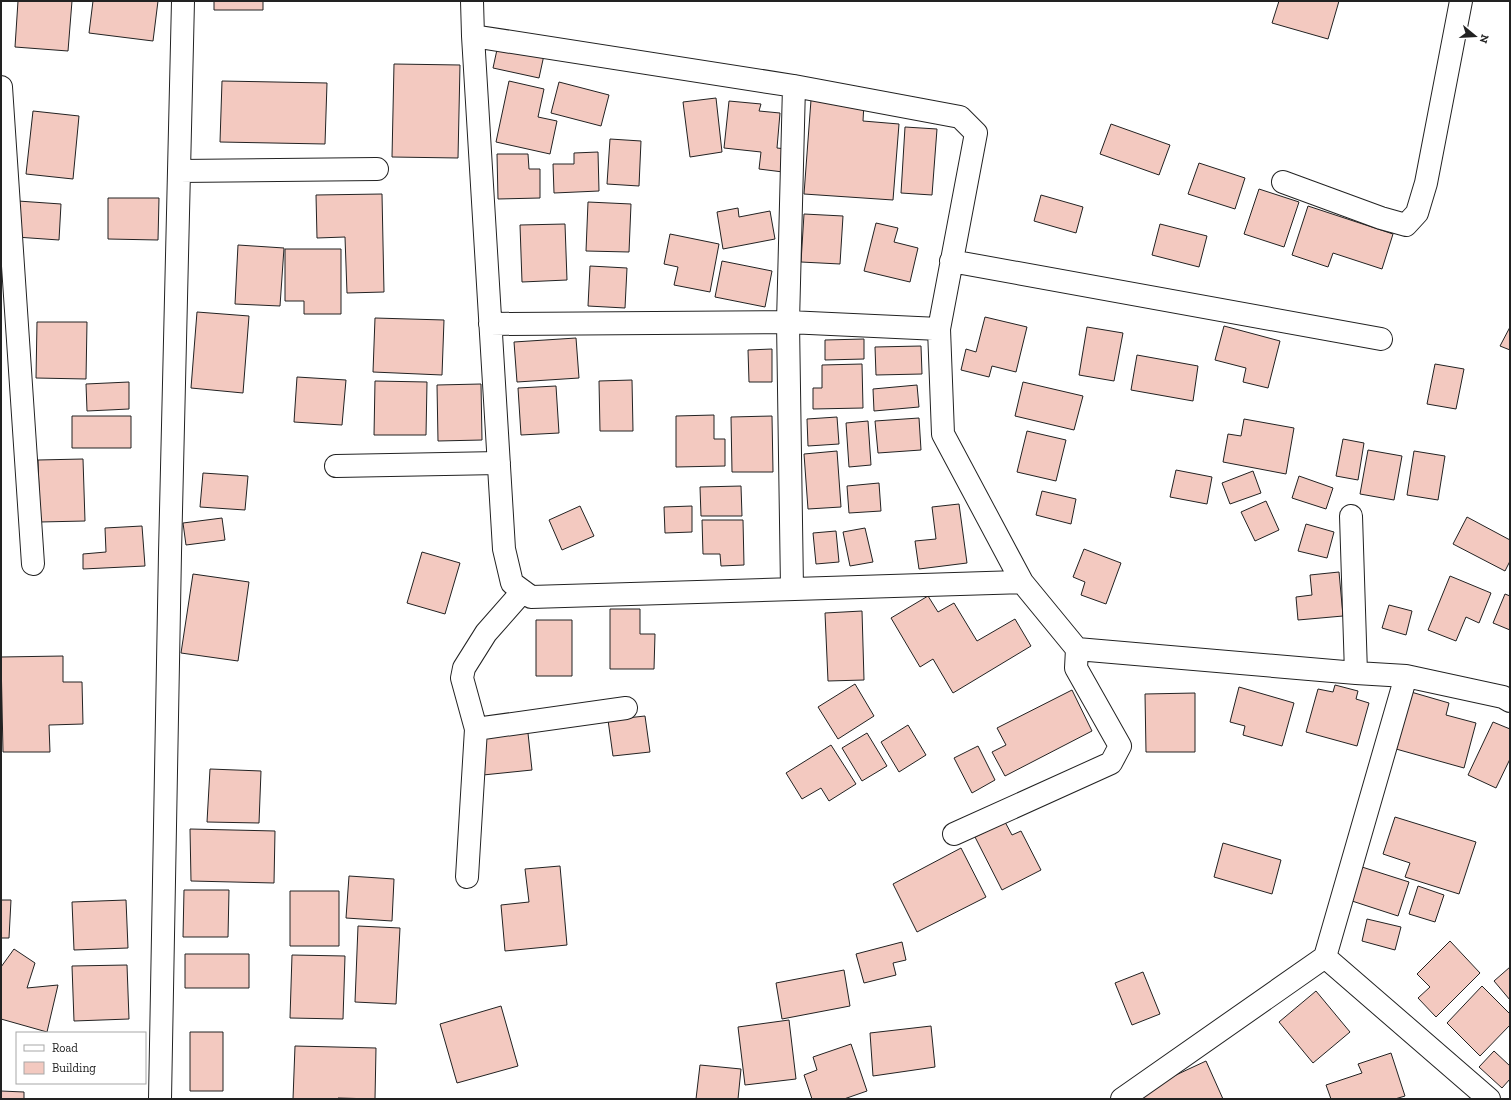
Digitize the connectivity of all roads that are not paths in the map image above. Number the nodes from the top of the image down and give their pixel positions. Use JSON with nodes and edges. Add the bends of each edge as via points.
{"nodes":[{"id":1,"x":183,"y":1,"type":"edge"},
{"id":2,"x":472,"y":1,"type":"edge"},
{"id":3,"x":1461,"y":1,"type":"edge"},
{"id":4,"x":472,"y":36,"type":"junction"},
{"id":5,"x":794,"y":86,"type":"junction"},
{"id":6,"x":1,"y":87,"type":"edge"},
{"id":7,"x":377,"y":169,"type":"dead end"},
{"id":8,"x":179,"y":172,"type":"junction"},
{"id":9,"x":1283,"y":182,"type":"dead end"},
{"id":10,"x":951,"y":261,"type":"junction"},
{"id":11,"x":788,"y":322,"type":"junction"},
{"id":12,"x":490,"y":324,"type":"junction"},
{"id":13,"x":940,"y":329,"type":"junction"},
{"id":14,"x":1381,"y":339,"type":"dead end"},
{"id":15,"x":499,"y":463,"type":"junction"},
{"id":16,"x":336,"y":466,"type":"dead end"},
{"id":17,"x":1351,"y":516,"type":"dead end"},
{"id":18,"x":33,"y":564,"type":"dead end"},
{"id":19,"x":1022,"y":582,"type":"junction"},
{"id":20,"x":792,"y":588,"type":"junction"},
{"id":21,"x":523,"y":591,"type":"junction"},
{"id":22,"x":1077,"y":649,"type":"junction"},
{"id":23,"x":1356,"y":673,"type":"junction"},
{"id":24,"x":1406,"y":676,"type":"junction"},
{"id":25,"x":1508,"y":695,"type":"edge"},
{"id":26,"x":626,"y":708,"type":"dead end"},
{"id":27,"x":476,"y":729,"type":"junction"},
{"id":28,"x":954,"y":834,"type":"dead end"},
{"id":29,"x":467,"y":877,"type":"dead end"},
{"id":30,"x":1325,"y":957,"type":"junction"},
{"id":31,"x":160,"y":1099,"type":"edge"},
{"id":32,"x":1122,"y":1099,"type":"edge"},
{"id":33,"x":1488,"y":1099,"type":"edge"}],
"edges":[{"from":1,"to":8,"type":"street"},
{"from":2,"to":4,"type":"street"},
{"from":3,"to":9,"type":"street","via":[[1426,183],[1417,213],[1406,225]]},
{"from":4,"to":5,"type":"street"},
{"from":4,"to":12,"type":"street"},
{"from":5,"to":10,"type":"street","via":[[960,117],[976,133]]},
{"from":5,"to":11,"type":"street"},
{"from":6,"to":18,"type":"street"},
{"from":7,"to":8,"type":"street"},
{"from":8,"to":31,"type":"street"},
{"from":10,"to":13,"type":"street"},
{"from":10,"to":14,"type":"street"},
{"from":11,"to":12,"type":"street"},
{"from":11,"to":13,"type":"street"},
{"from":11,"to":20,"type":"street"},
{"from":12,"to":15,"type":"street"},
{"from":13,"to":19,"type":"street","via":[[943,434]]},
{"from":15,"to":16,"type":"street"},
{"from":15,"to":21,"type":"street","via":[[504,549],[512,583]]},
{"from":17,"to":23,"type":"street"},
{"from":19,"to":20,"type":"street"},
{"from":19,"to":22,"type":"street"},
{"from":20,"to":21,"type":"street","via":[[532,597]]},
{"from":21,"to":27,"type":"street","via":[[486,633],[464,668],[462,678]]},
{"from":22,"to":23,"type":"street"},
{"from":22,"to":28,"type":"street","via":[[1076,668],[1120,746],[1111,764]]},
{"from":23,"to":24,"type":"street"},
{"from":24,"to":25,"type":"street"},
{"from":24,"to":30,"type":"street"},
{"from":26,"to":27,"type":"street"},
{"from":27,"to":29,"type":"street"},
{"from":30,"to":32,"type":"street"},
{"from":30,"to":33,"type":"street"}]}
